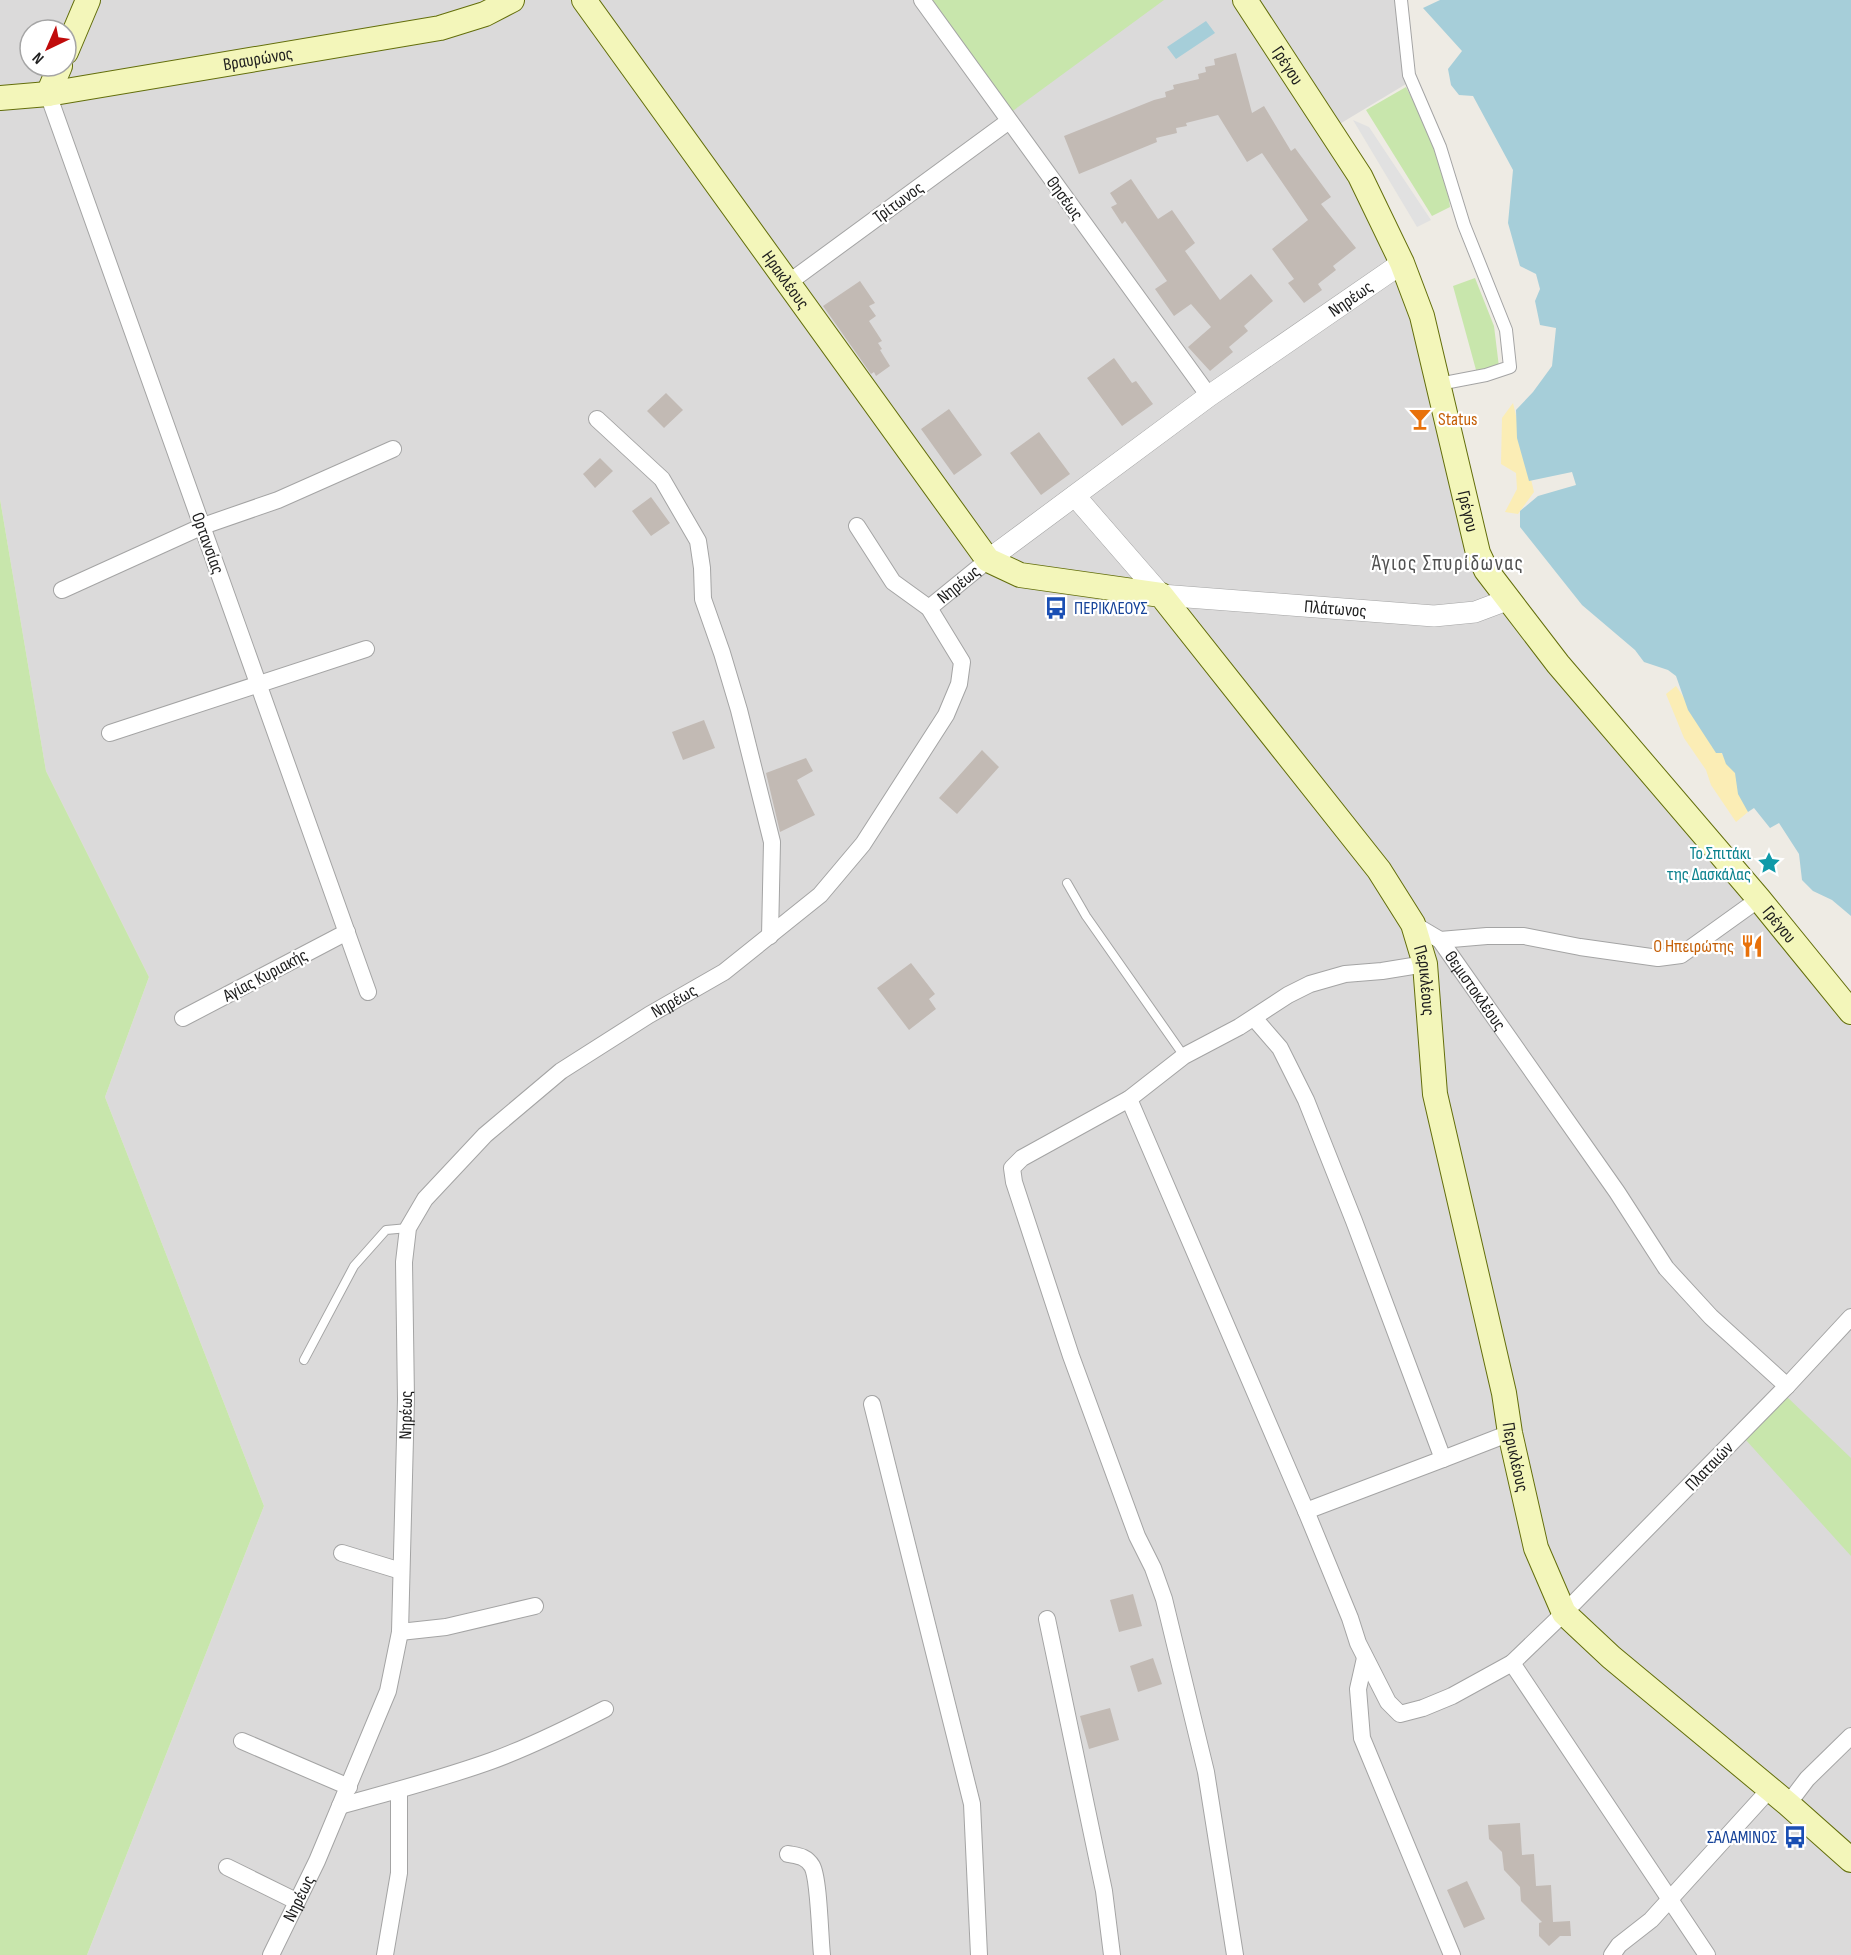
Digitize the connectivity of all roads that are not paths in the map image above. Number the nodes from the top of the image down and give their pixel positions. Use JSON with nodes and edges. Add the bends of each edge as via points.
{"nodes":[{"id":1,"x":88,"y":0,"type":"edge"},
{"id":2,"x":512,"y":0,"type":"edge"},
{"id":3,"x":584,"y":0,"type":"edge"},
{"id":4,"x":922,"y":0,"type":"edge"},
{"id":5,"x":1245,"y":0,"type":"edge"},
{"id":6,"x":1401,"y":0,"type":"edge"},
{"id":7,"x":78,"y":24,"type":"edge"},
{"id":8,"x":55,"y":78,"type":"edge"},
{"id":9,"x":48,"y":94,"type":"junction"},
{"id":10,"x":0,"y":98,"type":"edge"},
{"id":11,"x":1009,"y":121,"type":"junction"},
{"id":12,"x":1402,"y":263,"type":"junction"},
{"id":13,"x":788,"y":283,"type":"junction"},
{"id":14,"x":1439,"y":384,"type":"junction"},
{"id":15,"x":1209,"y":396,"type":"junction"},
{"id":16,"x":597,"y":419,"type":"dead end"},
{"id":17,"x":393,"y":449,"type":"dead end"},
{"id":18,"x":1075,"y":496,"type":"junction"},
{"id":19,"x":202,"y":526,"type":"junction"},
{"id":20,"x":857,"y":526,"type":"dead end"},
{"id":21,"x":988,"y":561,"type":"junction"},
{"id":22,"x":62,"y":590,"type":"dead end"},
{"id":23,"x":1161,"y":596,"type":"junction"},
{"id":24,"x":1508,"y":600,"type":"junction"},
{"id":25,"x":929,"y":608,"type":"junction"},
{"id":26,"x":366,"y":649,"type":"dead end"},
{"id":27,"x":259,"y":684,"type":"junction"},
{"id":28,"x":110,"y":733,"type":"dead end"},
{"id":29,"x":1067,"y":882,"type":"dead end"},
{"id":30,"x":1759,"y":899,"type":"junction"},
{"id":31,"x":1413,"y":924,"type":"junction"},
{"id":32,"x":347,"y":932,"type":"junction"},
{"id":33,"x":770,"y":936,"type":"junction"},
{"id":34,"x":1440,"y":940,"type":"junction"},
{"id":35,"x":1425,"y":963,"type":"junction"},
{"id":36,"x":368,"y":992,"type":"dead end"},
{"id":37,"x":1851,"y":1012,"type":"edge"},
{"id":38,"x":183,"y":1018,"type":"dead end"},
{"id":39,"x":1254,"y":1018,"type":"junction"},
{"id":40,"x":1184,"y":1056,"type":"junction"},
{"id":41,"x":1129,"y":1099,"type":"junction"},
{"id":42,"x":408,"y":1228,"type":"junction"},
{"id":43,"x":1851,"y":1317,"type":"edge"},
{"id":44,"x":304,"y":1359,"type":"dead end"},
{"id":45,"x":1787,"y":1386,"type":"junction"},
{"id":46,"x":872,"y":1404,"type":"dead end"},
{"id":47,"x":1510,"y":1432,"type":"junction"},
{"id":48,"x":1443,"y":1458,"type":"junction"},
{"id":49,"x":1306,"y":1511,"type":"junction"},
{"id":50,"x":342,"y":1553,"type":"dead end"},
{"id":51,"x":401,"y":1571,"type":"junction"},
{"id":52,"x":535,"y":1606,"type":"dead end"},
{"id":53,"x":1564,"y":1613,"type":"junction"},
{"id":54,"x":1047,"y":1619,"type":"dead end"},
{"id":55,"x":400,"y":1632,"type":"junction"},
{"id":56,"x":1365,"y":1658,"type":"junction"},
{"id":57,"x":1512,"y":1663,"type":"junction"},
{"id":58,"x":605,"y":1709,"type":"dead end"},
{"id":59,"x":1851,"y":1736,"type":"edge"},
{"id":60,"x":242,"y":1741,"type":"dead end"},
{"id":61,"x":349,"y":1787,"type":"junction"},
{"id":62,"x":399,"y":1791,"type":"junction"},
{"id":63,"x":1779,"y":1796,"type":"junction"},
{"id":64,"x":340,"y":1806,"type":"junction"},
{"id":65,"x":788,"y":1854,"type":"dead end"},
{"id":66,"x":1851,"y":1860,"type":"edge"},
{"id":67,"x":227,"y":1867,"type":"dead end"},
{"id":68,"x":1670,"y":1899,"type":"junction"},
{"id":69,"x":296,"y":1901,"type":"junction"},
{"id":70,"x":271,"y":1955,"type":"edge"},
{"id":71,"x":385,"y":1955,"type":"edge"},
{"id":72,"x":822,"y":1955,"type":"edge"},
{"id":73,"x":979,"y":1955,"type":"edge"},
{"id":74,"x":1112,"y":1955,"type":"edge"},
{"id":75,"x":1235,"y":1955,"type":"edge"},
{"id":76,"x":1452,"y":1955,"type":"edge"},
{"id":77,"x":1612,"y":1955,"type":"edge"},
{"id":78,"x":1707,"y":1955,"type":"edge"}],
"edges":[{"from":1,"to":7,"type":"main road"},
{"from":2,"to":9,"type":"main road","name":"Βραυρώνος","via":[[485,14],[440,28]]},
{"from":3,"to":13,"type":"main road","name":"Ηρακλέους"},
{"from":4,"to":11,"type":"street","name":"Θησέως"},
{"from":5,"to":12,"type":"main road","name":"Γρέγου","via":[[1360,176]]},
{"from":6,"to":14,"type":"street","via":[[1409,75],[1440,147],[1464,225],[1506,330],[1510,367]]},
{"from":8,"to":9,"type":"main road"},
{"from":9,"to":10,"type":"main road","name":"Βραυρώνος"},
{"from":9,"to":19,"type":"street","name":"Ορτανσίας"},
{"from":11,"to":13,"type":"street","name":"Τρίτωνος"},
{"from":11,"to":15,"type":"street","name":"Θησέως"},
{"from":12,"to":14,"type":"main road","name":"Γρέγου","via":[[1422,316]]},
{"from":12,"to":15,"type":"street","name":"Νηρέως"},
{"from":13,"to":21,"type":"main road","name":"Ηρακλέους"},
{"from":14,"to":24,"type":"main road","name":"Γρέγου","via":[[1478,553]]},
{"from":15,"to":18,"type":"street","name":"Νηρέως"},
{"from":16,"to":33,"type":"street","via":[[662,478],[698,541],[703,599],[739,710],[772,842]]},
{"from":17,"to":19,"type":"street","via":[[278,500]]},
{"from":18,"to":21,"type":"street","name":"Νηρέως"},
{"from":18,"to":23,"type":"street"},
{"from":19,"to":22,"type":"street"},
{"from":19,"to":27,"type":"street","name":"Ορτανσίας"},
{"from":20,"to":25,"type":"street","via":[[893,582]]},
{"from":21,"to":23,"type":"main road","via":[[1020,575]]},
{"from":21,"to":25,"type":"street","name":"Νηρέως"},
{"from":23,"to":24,"type":"street","name":"Πλάτωνος","via":[[1434,616],[1475,612]]},
{"from":23,"to":31,"type":"main road","name":"Θεμιστοκλέους","via":[[1379,870]]},
{"from":24,"to":30,"type":"main road","name":"Γρέγου"},
{"from":25,"to":33,"type":"street","name":"Νηρέως","via":[[962,662],[959,684],[946,715],[863,844],[820,895]]},
{"from":26,"to":27,"type":"street"},
{"from":27,"to":28,"type":"street"},
{"from":27,"to":32,"type":"street","name":"Ορτανσίας"},
{"from":29,"to":40,"type":"lane","via":[[1086,916]]},
{"from":30,"to":34,"type":"street","via":[[1680,955],[1669,957],[1524,936]]},
{"from":30,"to":37,"type":"main road","name":"Γρέγου"},
{"from":31,"to":34,"type":"street","name":"Θεμιστοκλέους"},
{"from":31,"to":35,"type":"main road","name":"Περικλέους"},
{"from":32,"to":36,"type":"street","name":"Ορτανσίας"},
{"from":32,"to":38,"type":"street","name":"Αγίας Κυριακής"},
{"from":33,"to":42,"type":"street","name":"Νηρέως","via":[[724,972],[561,1071],[485,1135],[425,1199]]},
{"from":34,"to":45,"type":"street","name":"Θεμιστοκλέους","via":[[1666,1268],[1711,1317]]},
{"from":35,"to":39,"type":"street","via":[[1345,974],[1310,984]]},
{"from":35,"to":47,"type":"main road","name":"Περικλέους","via":[[1436,1094]]},
{"from":39,"to":40,"type":"street"},
{"from":39,"to":48,"type":"street","via":[[1280,1048],[1306,1100]]},
{"from":40,"to":41,"type":"street"},
{"from":41,"to":49,"type":"street"},
{"from":41,"to":75,"type":"street","via":[[1022,1158],[1012,1168],[1075,1366],[1164,1599],[1206,1772]]},
{"from":42,"to":44,"type":"lane","via":[[386,1230],[354,1266]]},
{"from":42,"to":51,"type":"street","name":"Νηρέως","via":[[404,1262],[406,1399]]},
{"from":43,"to":45,"type":"street","name":"Πλαταιών"},
{"from":45,"to":53,"type":"street","name":"Πλαταιών"},
{"from":46,"to":73,"type":"street","via":[[972,1804]]},
{"from":47,"to":48,"type":"street"},
{"from":47,"to":53,"type":"main road","name":"Περικλέους","via":[[1536,1548]]},
{"from":48,"to":49,"type":"street"},
{"from":49,"to":56,"type":"street"},
{"from":50,"to":51,"type":"street"},
{"from":51,"to":55,"type":"street","name":"Νηρέως"},
{"from":52,"to":55,"type":"street","via":[[446,1627]]},
{"from":53,"to":57,"type":"street","name":"Πλαταιών"},
{"from":53,"to":63,"type":"main road","name":"Περικλέους"},
{"from":54,"to":74,"type":"street","via":[[1104,1891]]},
{"from":55,"to":61,"type":"street","name":"Νηρέως","via":[[388,1691]]},
{"from":56,"to":57,"type":"street","name":"Πλαταιών","via":[[1388,1702],[1400,1714],[1452,1696]]},
{"from":56,"to":76,"type":"street","via":[[1358,1689],[1362,1738]]},
{"from":57,"to":68,"type":"street"},
{"from":58,"to":62,"type":"street","via":[[492,1761]]},
{"from":59,"to":63,"type":"street","via":[[1807,1779]]},
{"from":60,"to":61,"type":"street"},
{"from":61,"to":64,"type":"street","name":"Νηρέως"},
{"from":62,"to":64,"type":"street"},
{"from":62,"to":71,"type":"street","via":[[399,1873]]},
{"from":63,"to":66,"type":"main road","name":"Περικλέους"},
{"from":63,"to":68,"type":"street"},
{"from":64,"to":69,"type":"street","name":"Νηρέως"},
{"from":65,"to":72,"type":"street","via":[[803,1856],[813,1867]]},
{"from":67,"to":69,"type":"street"},
{"from":68,"to":77,"type":"street"},
{"from":68,"to":78,"type":"street"},
{"from":69,"to":70,"type":"street","name":"Νηρέως"}]}
